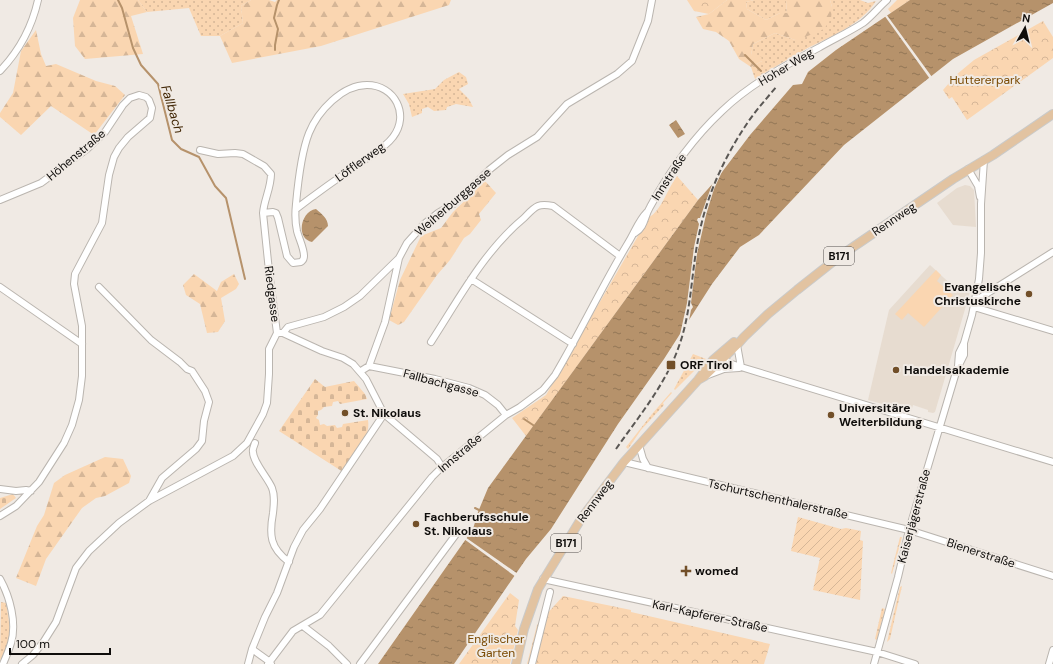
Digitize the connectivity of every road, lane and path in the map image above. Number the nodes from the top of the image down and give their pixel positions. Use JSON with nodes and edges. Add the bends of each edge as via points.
{"nodes":[{"id":1,"x":38,"y":0,"type":"edge"},
{"id":2,"x":652,"y":0,"type":"edge"},
{"id":3,"x":887,"y":0,"type":"edge"},
{"id":4,"x":0,"y":71,"type":"edge"},
{"id":5,"x":1053,"y":114,"type":"edge"},
{"id":6,"x":693,"y":142,"type":"joint"},
{"id":7,"x":200,"y":150,"type":"dead end"},
{"id":8,"x":984,"y":160,"type":"junction"},
{"id":9,"x":968,"y":170,"type":"junction"},
{"id":10,"x":0,"y":200,"type":"edge"},
{"id":11,"x":981,"y":204,"type":"junction"},
{"id":12,"x":296,"y":209,"type":"junction"},
{"id":13,"x":263,"y":213,"type":"junction"},
{"id":14,"x":1053,"y":252,"type":"edge"},
{"id":15,"x":620,"y":256,"type":"junction"},
{"id":16,"x":399,"y":258,"type":"junction"},
{"id":17,"x":471,"y":279,"type":"junction"},
{"id":18,"x":0,"y":286,"type":"edge"},
{"id":19,"x":99,"y":287,"type":"dead end"},
{"id":20,"x":974,"y":304,"type":"junction"},
{"id":21,"x":1053,"y":331,"type":"edge"},
{"id":22,"x":280,"y":333,"type":"junction"},
{"id":23,"x":744,"y":337,"type":"junction"},
{"id":24,"x":431,"y":342,"type":"dead end"},
{"id":25,"x":82,"y":344,"type":"junction"},
{"id":26,"x":573,"y":344,"type":"junction"},
{"id":27,"x":737,"y":346,"type":"junction"},
{"id":28,"x":720,"y":357,"type":"junction"},
{"id":29,"x":368,"y":366,"type":"junction"},
{"id":30,"x":741,"y":367,"type":"junction"},
{"id":31,"x":361,"y":372,"type":"junction"},
{"id":32,"x":701,"y":378,"type":"junction"},
{"id":33,"x":384,"y":414,"type":"junction"},
{"id":34,"x":506,"y":415,"type":"junction"},
{"id":35,"x":939,"y":427,"type":"junction"},
{"id":36,"x":255,"y":443,"type":"dead end"},
{"id":37,"x":639,"y":445,"type":"junction"},
{"id":38,"x":624,"y":462,"type":"junction"},
{"id":39,"x":1053,"y":462,"type":"edge"},
{"id":40,"x":442,"y":467,"type":"junction"},
{"id":41,"x":648,"y":468,"type":"junction"},
{"id":42,"x":0,"y":489,"type":"edge"},
{"id":43,"x":31,"y":492,"type":"junction"},
{"id":44,"x":149,"y":501,"type":"junction"},
{"id":45,"x":0,"y":516,"type":"edge"},
{"id":46,"x":909,"y":530,"type":"junction"},
{"id":47,"x":457,"y":533,"type":"dead end"},
{"id":48,"x":289,"y":562,"type":"junction"},
{"id":49,"x":1053,"y":576,"type":"edge"},
{"id":50,"x":0,"y":579,"type":"edge"},
{"id":51,"x":543,"y":579,"type":"junction"},
{"id":52,"x":550,"y":592,"type":"dead end"},
{"id":53,"x":302,"y":626,"type":"junction"},
{"id":54,"x":252,"y":649,"type":"junction"},
{"id":55,"x":1053,"y":650,"type":"edge"},
{"id":56,"x":877,"y":652,"type":"junction"},
{"id":57,"x":270,"y":663,"type":"edge"},
{"id":58,"x":3,"y":664,"type":"edge"},
{"id":59,"x":22,"y":664,"type":"edge"},
{"id":60,"x":248,"y":664,"type":"edge"},
{"id":61,"x":346,"y":664,"type":"edge"},
{"id":62,"x":360,"y":664,"type":"edge"},
{"id":63,"x":516,"y":664,"type":"edge"},
{"id":64,"x":532,"y":664,"type":"edge"},
{"id":65,"x":874,"y":664,"type":"edge"},
{"id":66,"x":915,"y":664,"type":"edge"},
{"id":67,"x":1049,"y":664,"type":"edge"}],
"edges":[{"from":1,"to":4,"type":"street","via":[[25,38]]},
{"from":2,"to":16,"type":"street","name":"Weiherburggasse","via":[[648,21],[632,61],[617,74],[567,104],[537,137],[508,155],[455,203],[424,224],[407,243]]},
{"from":3,"to":6,"type":"street","name":"Hoher Weg","via":[[864,22],[749,89],[722,110]]},
{"from":5,"to":8,"type":"main road","name":"Rennweg","number":"B171"},
{"from":6,"to":15,"type":"street","name":"Innstraße","via":[[638,222],[635,233]]},
{"from":7,"to":13,"type":"street","name":"Riedgasse","via":[[218,154],[243,154],[268,170],[271,177],[270,189]]},
{"from":8,"to":9,"type":"main road","name":"Rennweg","number":"B171"},
{"from":8,"to":11,"type":"street","name":"Kaiserjägerstraße"},
{"from":9,"to":11,"type":"street","name":"Kaiserjägerstraße","via":[[978,186]]},
{"from":9,"to":23,"type":"main road","name":"Rennweg","number":"B171","via":[[840,256]]},
{"from":10,"to":25,"type":"street","name":"Höhenstraße","via":[[41,184],[87,149],[105,132],[130,98],[139,95],[149,100],[152,108],[150,118],[128,137],[112,162],[102,223],[75,274]]},
{"from":11,"to":20,"type":"street","name":"Kaiserjägerstraße","via":[[981,254]]},
{"from":12,"to":12,"type":"street","name":"Löfflerweg","via":[[305,147],[309,132],[320,114],[342,93],[352,88],[371,85],[386,90],[397,102],[401,115],[393,138]]},
{"from":12,"to":13,"type":"street","name":"Löfflerweg","via":[[296,230],[304,257],[298,263],[290,261],[287,256],[276,213]]},
{"from":13,"to":22,"type":"street","name":"Riedgasse","via":[[269,271]]},
{"from":14,"to":20,"type":"street"},
{"from":15,"to":17,"type":"street","via":[[547,204],[538,206],[517,224],[494,247]]},
{"from":15,"to":26,"type":"street","name":"Innstraße"},
{"from":16,"to":22,"type":"street","name":"Weiherburggasse","via":[[360,296],[344,307],[324,317],[288,327]]},
{"from":16,"to":29,"type":"street","name":"Weiherburggasse","via":[[385,322]]},
{"from":17,"to":24,"type":"street"},
{"from":17,"to":26,"type":"street"},
{"from":18,"to":25,"type":"street"},
{"from":19,"to":44,"type":"street","name":"Riedgasse","via":[[151,340],[192,371],[209,402],[201,444],[162,478]]},
{"from":20,"to":21,"type":"street"},
{"from":20,"to":35,"type":"street","name":"Kaiserjägerstraße"},
{"from":22,"to":31,"type":"street","via":[[343,358]]},
{"from":22,"to":44,"type":"street","name":"Riedgasse","via":[[269,349],[267,403],[264,414],[248,443],[233,456]]},
{"from":23,"to":27,"type":"main road","name":"Rennweg","number":"B171"},
{"from":23,"to":28,"type":"main road","name":"Rennweg","number":"B171","via":[[736,341]]},
{"from":25,"to":43,"type":"street","name":"Höhenstraße","via":[[82,382],[72,425],[50,467]]},
{"from":26,"to":34,"type":"street","name":"Innstraße","via":[[543,390]]},
{"from":27,"to":28,"type":"main road","name":"Rennweg","number":"B171"},
{"from":27,"to":30,"type":"street"},
{"from":28,"to":30,"type":"street"},
{"from":28,"to":32,"type":"main road","name":"Rennweg","number":"B171"},
{"from":29,"to":31,"type":"street","name":"Weiherburggasse"},
{"from":29,"to":34,"type":"street","name":"Fallbachgasse","via":[[469,388],[485,395]]},
{"from":30,"to":32,"type":"street","via":[[724,369]]},
{"from":30,"to":35,"type":"street"},
{"from":31,"to":33,"type":"street"},
{"from":32,"to":37,"type":"main road","name":"Rennweg","number":"B171"},
{"from":33,"to":40,"type":"street","via":[[437,459]]},
{"from":33,"to":48,"type":"street","via":[[303,530]]},
{"from":34,"to":40,"type":"street","name":"Innstraße"},
{"from":35,"to":39,"type":"street"},
{"from":35,"to":46,"type":"street","name":"Kaiserjägerstraße"},
{"from":36,"to":48,"type":"street","via":[[252,452],[274,495],[271,533],[273,546]]},
{"from":37,"to":38,"type":"main road","name":"Rennweg","number":"B171"},
{"from":37,"to":41,"type":"street"},
{"from":38,"to":41,"type":"street","name":"Tschurtschenthalerstraße"},
{"from":38,"to":51,"type":"main road","name":"Rennweg","number":"B171","via":[[581,519]]},
{"from":40,"to":53,"type":"street","name":"Innstraße","via":[[320,615]]},
{"from":41,"to":46,"type":"street","name":"Tschurtschenthalerstraße"},
{"from":42,"to":43,"type":"street"},
{"from":43,"to":45,"type":"street","name":"Höhenstraße"},
{"from":44,"to":59,"type":"street","name":"Riedgasse","via":[[119,523],[89,551],[76,568],[56,622],[33,655]]},
{"from":46,"to":49,"type":"street","name":"Bienerstraße"},
{"from":46,"to":56,"type":"street","name":"Kaiserjägerstraße"},
{"from":47,"to":62,"type":"street"},
{"from":48,"to":54,"type":"street"},
{"from":50,"to":58,"type":"street","via":[[11,610],[13,626],[12,642]]},
{"from":51,"to":56,"type":"street","name":"Karl-Kapferer-Straße"},
{"from":51,"to":63,"type":"main road","name":"Rennweg","number":"B171","via":[[532,604]]},
{"from":52,"to":64,"type":"street"},
{"from":53,"to":57,"type":"street","name":"Innstraße","via":[[294,631]]},
{"from":53,"to":61,"type":"street","via":[[329,646]]},
{"from":54,"to":57,"type":"street"},
{"from":54,"to":60,"type":"street"},
{"from":55,"to":67,"type":"street"},
{"from":56,"to":65,"type":"street","name":"Kaiserjägerstraße"},
{"from":56,"to":66,"type":"street","name":"Karl-Kapferer-Straße"}]}
